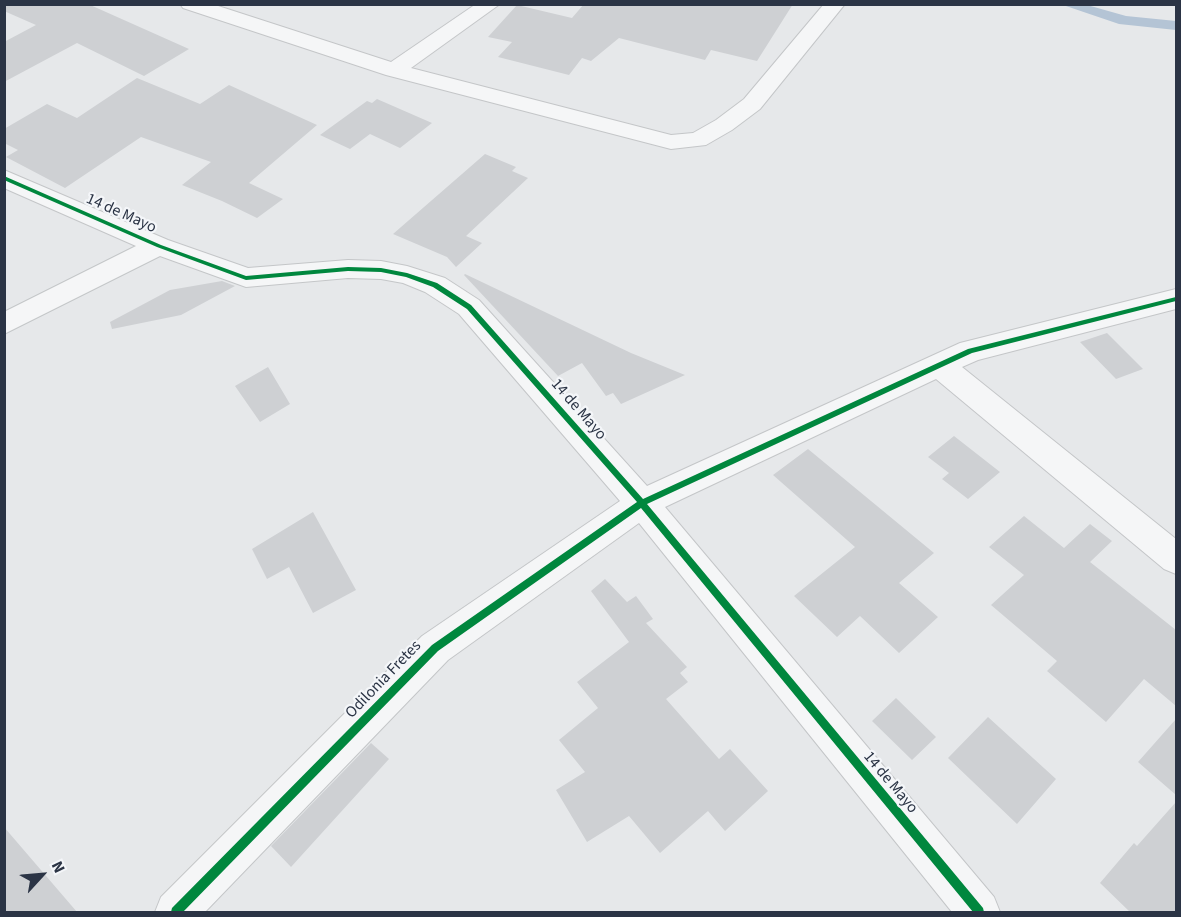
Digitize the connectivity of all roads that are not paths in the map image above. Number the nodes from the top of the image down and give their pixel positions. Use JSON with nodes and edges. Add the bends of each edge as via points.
{"nodes":[{"id":1,"x":190,"y":4,"type":"edge"},
{"id":2,"x":490,"y":4,"type":"edge"},
{"id":3,"x":835,"y":4,"type":"edge"},
{"id":4,"x":394,"y":70,"type":"junction"},
{"id":5,"x":4,"y":178,"type":"edge"},
{"id":6,"x":159,"y":246,"type":"junction"},
{"id":7,"x":1176,"y":299,"type":"edge"},
{"id":8,"x":4,"y":324,"type":"edge"},
{"id":9,"x":940,"y":366,"type":"junction"},
{"id":10,"x":642,"y":503,"type":"junction"},
{"id":11,"x":1176,"y":560,"type":"edge"},
{"id":12,"x":176,"y":912,"type":"edge"},
{"id":13,"x":980,"y":912,"type":"edge"}],
"edges":[{"from":1,"to":4,"type":"street"},
{"from":2,"to":4,"type":"street"},
{"from":3,"to":4,"type":"street","via":[[752,104],[698,140],[671,142],[646,138]]},
{"from":5,"to":6,"type":"street","name":"14 de Mayo"},
{"from":6,"to":8,"type":"street"},
{"from":6,"to":10,"type":"street","name":"14 de Mayo","via":[[246,278],[348,269],[407,275],[435,285],[469,307]]},
{"from":7,"to":9,"type":"street","name":"Odilonia Fretes","via":[[970,351]]},
{"from":9,"to":10,"type":"street","name":"Odilonia Fretes"},
{"from":9,"to":11,"type":"street"},
{"from":10,"to":12,"type":"street","name":"Odilonia Fretes","via":[[435,648]]},
{"from":10,"to":13,"type":"street","name":"14 de Mayo"}]}
